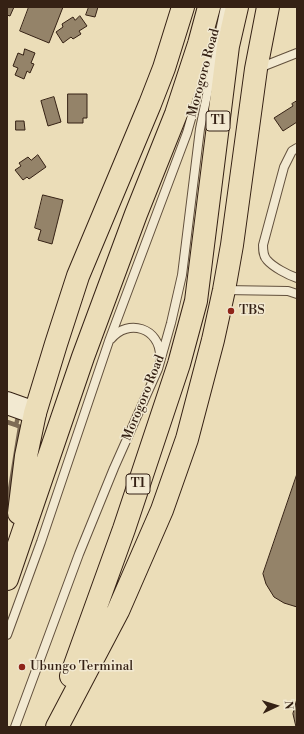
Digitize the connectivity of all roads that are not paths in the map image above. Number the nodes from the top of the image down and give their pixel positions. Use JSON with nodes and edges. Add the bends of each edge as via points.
{"nodes":[{"id":1,"x":183,"y":7,"type":"edge"},
{"id":2,"x":209,"y":7,"type":"edge"},
{"id":3,"x":220,"y":7,"type":"edge"},
{"id":4,"x":225,"y":7,"type":"edge"},
{"id":5,"x":237,"y":7,"type":"edge"},
{"id":6,"x":268,"y":10,"type":"edge"},
{"id":7,"x":297,"y":52,"type":"edge"},
{"id":8,"x":256,"y":69,"type":"junction"},
{"id":9,"x":297,"y":148,"type":"edge"},
{"id":10,"x":144,"y":220,"type":"junction"},
{"id":11,"x":195,"y":236,"type":"junction"},
{"id":12,"x":297,"y":278,"type":"edge"},
{"id":13,"x":224,"y":290,"type":"junction"},
{"id":14,"x":297,"y":294,"type":"edge"},
{"id":15,"x":109,"y":341,"type":"junction"},
{"id":16,"x":158,"y":369,"type":"junction"},
{"id":17,"x":7,"y":403,"type":"edge"},
{"id":18,"x":35,"y":413,"type":"junction"},
{"id":19,"x":8,"y":577,"type":"edge"},
{"id":20,"x":7,"y":634,"type":"edge"},
{"id":21,"x":15,"y":727,"type":"edge"},
{"id":22,"x":53,"y":727,"type":"edge"},
{"id":23,"x":57,"y":727,"type":"edge"}],
"edges":[{"from":1,"to":18,"type":"highway","via":[[150,104],[78,276]]},
{"from":2,"to":10,"type":"highway","name":"Morogoro Road"},
{"from":3,"to":10,"type":"lane","name":"Morogoro Road","via":[[205,74],[171,178]]},
{"from":4,"to":11,"type":"lane","name":"Morogoro Road","via":[[200,129]]},
{"from":5,"to":11,"type":"highway","name":"Morogoro Road","number":"T1"},
{"from":6,"to":8,"type":"highway","number":"T1"},
{"from":7,"to":8,"type":"lane"},
{"from":8,"to":13,"type":"highway","number":"T1"},
{"from":9,"to":12,"type":"lane","via":[[292,151],[284,167],[263,244],[267,260],[283,272]]},
{"from":10,"to":15,"type":"lane","name":"Morogoro Road"},
{"from":10,"to":19,"type":"highway","name":"Morogoro Road","via":[[83,357]]},
{"from":11,"to":16,"type":"lane","name":"Morogoro Road","via":[[182,275]]},
{"from":11,"to":22,"type":"highway","name":"Morogoro Road","number":"T1","via":[[196,301],[179,364],[124,529]]},
{"from":13,"to":14,"type":"lane","via":[[288,291]]},
{"from":13,"to":23,"type":"highway","number":"T1","via":[[198,400],[178,468],[162,510],[118,611]]},
{"from":15,"to":16,"type":"lane","via":[[116,333],[133,327],[151,334],[160,350]]},
{"from":15,"to":20,"type":"lane","name":"Morogoro Road"},
{"from":16,"to":21,"type":"lane","name":"Morogoro Road","via":[[79,554]]},
{"from":17,"to":18,"type":"main road"},
{"from":18,"to":19,"type":"highway"}]}
